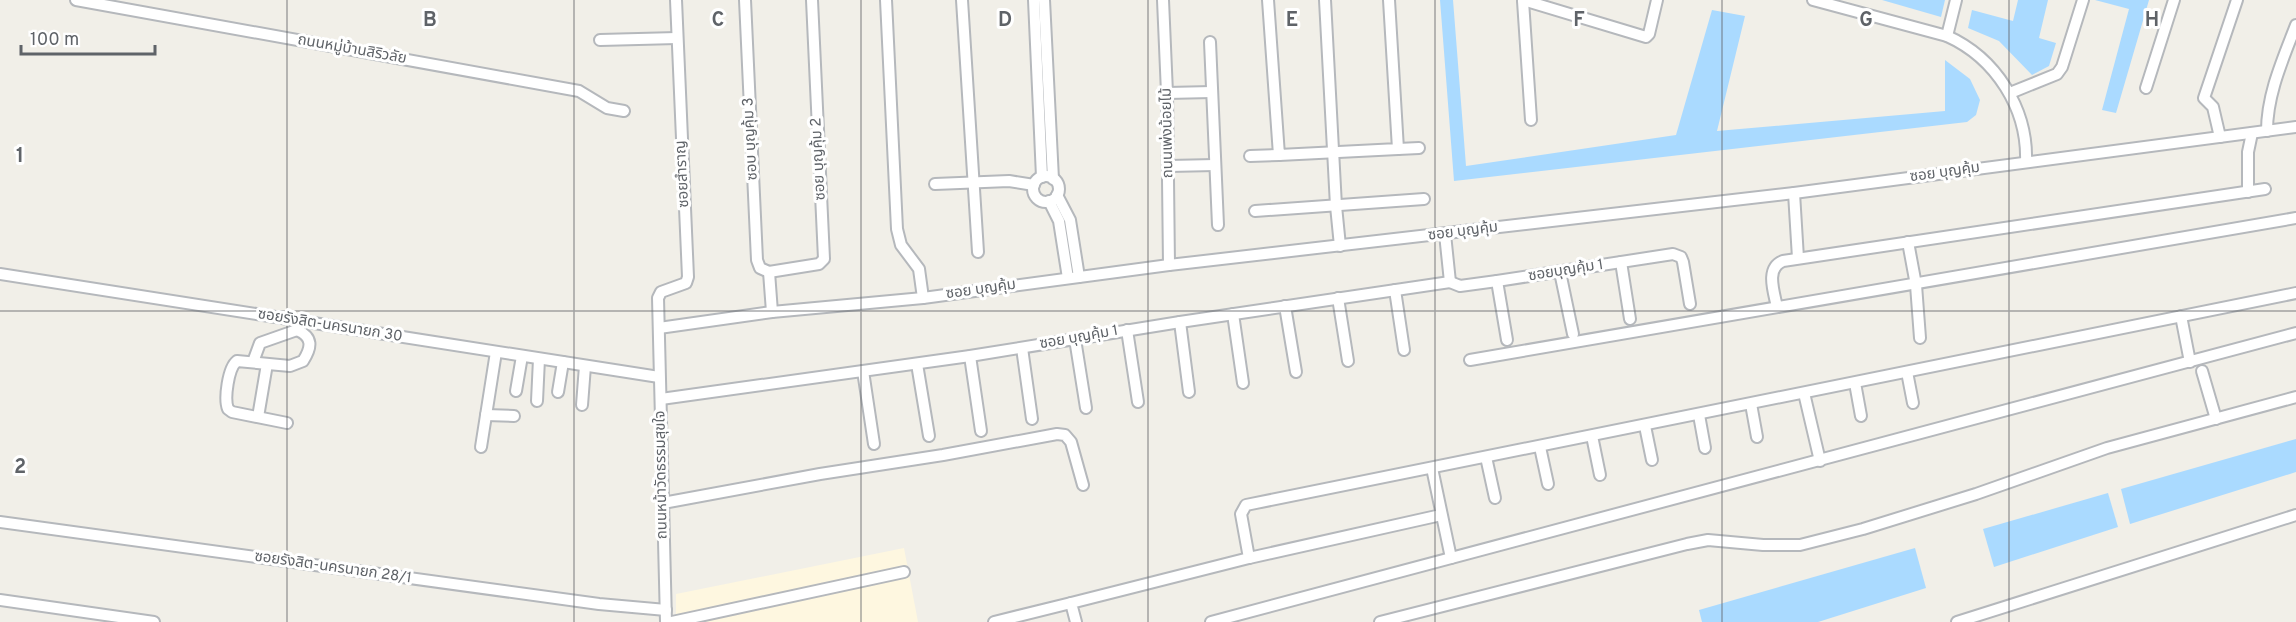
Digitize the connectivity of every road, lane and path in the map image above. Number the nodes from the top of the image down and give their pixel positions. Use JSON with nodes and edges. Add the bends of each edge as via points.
{"nodes":[{"id":1,"x":76,"y":0,"type":"edge"},
{"id":2,"x":676,"y":0,"type":"edge"},
{"id":3,"x":745,"y":0,"type":"edge"},
{"id":4,"x":812,"y":0,"type":"edge"},
{"id":5,"x":886,"y":0,"type":"edge"},
{"id":6,"x":962,"y":0,"type":"edge"},
{"id":7,"x":1034,"y":0,"type":"edge"},
{"id":8,"x":1044,"y":0,"type":"edge"},
{"id":9,"x":1162,"y":0,"type":"edge"},
{"id":10,"x":1268,"y":0,"type":"edge"},
{"id":11,"x":1325,"y":0,"type":"edge"},
{"id":12,"x":1389,"y":0,"type":"edge"},
{"id":13,"x":1658,"y":0,"type":"edge"},
{"id":14,"x":1813,"y":0,"type":"edge"},
{"id":15,"x":1956,"y":0,"type":"edge"},
{"id":16,"x":2083,"y":0,"type":"edge"},
{"id":17,"x":2174,"y":0,"type":"edge"},
{"id":18,"x":2237,"y":0,"type":"edge"},
{"id":19,"x":1523,"y":1,"type":"edge"},
{"id":20,"x":2296,"y":25,"type":"edge"},
{"id":21,"x":1947,"y":36,"type":"junction"},
{"id":22,"x":677,"y":38,"type":"junction"},
{"id":23,"x":600,"y":40,"type":"dead end"},
{"id":24,"x":1210,"y":42,"type":"dead end"},
{"id":25,"x":2292,"y":44,"type":"edge"},
{"id":26,"x":2146,"y":88,"type":"dead end"},
{"id":27,"x":1212,"y":92,"type":"junction"},
{"id":28,"x":1167,"y":93,"type":"junction"},
{"id":29,"x":2010,"y":93,"type":"junction"},
{"id":30,"x":624,"y":111,"type":"dead end"},
{"id":31,"x":1531,"y":120,"type":"dead end"},
{"id":32,"x":2296,"y":127,"type":"edge"},
{"id":33,"x":2267,"y":131,"type":"junction"},
{"id":34,"x":2252,"y":133,"type":"junction"},
{"id":35,"x":2220,"y":137,"type":"junction"},
{"id":36,"x":1419,"y":148,"type":"dead end"},
{"id":37,"x":1398,"y":149,"type":"junction"},
{"id":38,"x":1334,"y":153,"type":"junction"},
{"id":39,"x":1279,"y":155,"type":"junction"},
{"id":40,"x":1250,"y":156,"type":"dead end"},
{"id":41,"x":2026,"y":162,"type":"junction"},
{"id":42,"x":1215,"y":165,"type":"junction"},
{"id":43,"x":1169,"y":166,"type":"junction"},
{"id":44,"x":1043,"y":180,"type":"junction"},
{"id":45,"x":973,"y":181,"type":"junction"},
{"id":46,"x":935,"y":184,"type":"dead end"},
{"id":47,"x":2265,"y":189,"type":"dead end"},
{"id":48,"x":2248,"y":192,"type":"junction"},
{"id":49,"x":1794,"y":193,"type":"junction"},
{"id":50,"x":1053,"y":198,"type":"junction"},
{"id":51,"x":1424,"y":199,"type":"dead end"},
{"id":52,"x":1336,"y":206,"type":"junction"},
{"id":53,"x":1255,"y":211,"type":"dead end"},
{"id":54,"x":2296,"y":218,"type":"edge"},
{"id":55,"x":1218,"y":225,"type":"dead end"},
{"id":56,"x":1445,"y":234,"type":"junction"},
{"id":57,"x":1908,"y":242,"type":"junction"},
{"id":58,"x":1340,"y":246,"type":"junction"},
{"id":59,"x":978,"y":252,"type":"dead end"},
{"id":60,"x":1798,"y":258,"type":"junction"},
{"id":61,"x":1621,"y":262,"type":"junction"},
{"id":62,"x":1169,"y":265,"type":"junction"},
{"id":63,"x":769,"y":272,"type":"junction"},
{"id":64,"x":1560,"y":272,"type":"junction"},
{"id":65,"x":0,"y":274,"type":"edge"},
{"id":66,"x":1073,"y":277,"type":"junction"},
{"id":67,"x":1497,"y":281,"type":"junction"},
{"id":68,"x":1455,"y":284,"type":"junction"},
{"id":69,"x":1916,"y":285,"type":"junction"},
{"id":70,"x":1395,"y":290,"type":"junction"},
{"id":71,"x":2296,"y":294,"type":"edge"},
{"id":72,"x":923,"y":298,"type":"junction"},
{"id":73,"x":1338,"y":298,"type":"junction"},
{"id":74,"x":1690,"y":304,"type":"dead end"},
{"id":75,"x":1285,"y":306,"type":"junction"},
{"id":76,"x":1777,"y":307,"type":"junction"},
{"id":77,"x":772,"y":312,"type":"junction"},
{"id":78,"x":1233,"y":314,"type":"junction"},
{"id":79,"x":2181,"y":316,"type":"junction"},
{"id":80,"x":1629,"y":319,"type":"dead end"},
{"id":81,"x":1180,"y":322,"type":"junction"},
{"id":82,"x":297,"y":326,"type":"junction"},
{"id":83,"x":659,"y":327,"type":"junction"},
{"id":84,"x":1127,"y":330,"type":"junction"},
{"id":85,"x":2296,"y":333,"type":"edge"},
{"id":86,"x":1573,"y":334,"type":"dead end"},
{"id":87,"x":1920,"y":338,"type":"dead end"},
{"id":88,"x":1075,"y":339,"type":"junction"},
{"id":89,"x":1507,"y":340,"type":"dead end"},
{"id":90,"x":1022,"y":348,"type":"junction"},
{"id":91,"x":1404,"y":350,"type":"dead end"},
{"id":92,"x":496,"y":352,"type":"junction"},
{"id":93,"x":522,"y":356,"type":"junction"},
{"id":94,"x":969,"y":356,"type":"junction"},
{"id":95,"x":539,"y":359,"type":"junction"},
{"id":96,"x":1470,"y":360,"type":"dead end"},
{"id":97,"x":1348,"y":361,"type":"dead end"},
{"id":98,"x":253,"y":362,"type":"junction"},
{"id":99,"x":563,"y":362,"type":"junction"},
{"id":100,"x":2190,"y":362,"type":"junction"},
{"id":101,"x":267,"y":364,"type":"junction"},
{"id":102,"x":917,"y":364,"type":"junction"},
{"id":103,"x":585,"y":366,"type":"junction"},
{"id":104,"x":864,"y":371,"type":"junction"},
{"id":105,"x":2202,"y":371,"type":"dead end"},
{"id":106,"x":1296,"y":372,"type":"dead end"},
{"id":107,"x":1907,"y":372,"type":"junction"},
{"id":108,"x":659,"y":377,"type":"junction"},
{"id":109,"x":1243,"y":383,"type":"dead end"},
{"id":110,"x":1855,"y":383,"type":"junction"},
{"id":111,"x":516,"y":391,"type":"dead end"},
{"id":112,"x":558,"y":392,"type":"dead end"},
{"id":113,"x":1189,"y":392,"type":"dead end"},
{"id":114,"x":1803,"y":393,"type":"junction"},
{"id":115,"x":2296,"y":397,"type":"edge"},
{"id":116,"x":661,"y":399,"type":"junction"},
{"id":117,"x":537,"y":401,"type":"dead end"},
{"id":118,"x":1138,"y":402,"type":"dead end"},
{"id":119,"x":1913,"y":403,"type":"dead end"},
{"id":120,"x":1750,"y":404,"type":"junction"},
{"id":121,"x":582,"y":405,"type":"dead end"},
{"id":122,"x":1086,"y":408,"type":"dead end"},
{"id":123,"x":486,"y":415,"type":"junction"},
{"id":124,"x":1699,"y":415,"type":"junction"},
{"id":125,"x":514,"y":416,"type":"dead end"},
{"id":126,"x":1862,"y":416,"type":"dead end"},
{"id":127,"x":258,"y":417,"type":"junction"},
{"id":128,"x":1032,"y":419,"type":"dead end"},
{"id":129,"x":2216,"y":419,"type":"junction"},
{"id":130,"x":287,"y":423,"type":"dead end"},
{"id":131,"x":1645,"y":426,"type":"junction"},
{"id":132,"x":981,"y":431,"type":"dead end"},
{"id":133,"x":928,"y":436,"type":"dead end"},
{"id":134,"x":1592,"y":436,"type":"junction"},
{"id":135,"x":1757,"y":437,"type":"dead end"},
{"id":136,"x":874,"y":444,"type":"dead end"},
{"id":137,"x":481,"y":447,"type":"dead end"},
{"id":138,"x":1540,"y":447,"type":"junction"},
{"id":139,"x":1705,"y":448,"type":"dead end"},
{"id":140,"x":1486,"y":457,"type":"junction"},
{"id":141,"x":1652,"y":460,"type":"dead end"},
{"id":142,"x":1820,"y":461,"type":"junction"},
{"id":143,"x":1432,"y":468,"type":"junction"},
{"id":144,"x":1600,"y":475,"type":"dead end"},
{"id":145,"x":1548,"y":484,"type":"dead end"},
{"id":146,"x":1083,"y":485,"type":"dead end"},
{"id":147,"x":1495,"y":498,"type":"dead end"},
{"id":148,"x":663,"y":503,"type":"junction"},
{"id":149,"x":1441,"y":515,"type":"junction"},
{"id":150,"x":2296,"y":515,"type":"edge"},
{"id":151,"x":0,"y":522,"type":"edge"},
{"id":152,"x":1249,"y":558,"type":"junction"},
{"id":153,"x":1451,"y":558,"type":"junction"},
{"id":154,"x":904,"y":572,"type":"dead end"},
{"id":155,"x":0,"y":600,"type":"edge"},
{"id":156,"x":1071,"y":603,"type":"junction"},
{"id":157,"x":666,"y":610,"type":"junction"},
{"id":158,"x":77,"y":612,"type":"junction"},
{"id":159,"x":99,"y":618,"type":"edge"},
{"id":160,"x":70,"y":622,"type":"edge"},
{"id":161,"x":149,"y":622,"type":"edge"},
{"id":162,"x":666,"y":622,"type":"edge"},
{"id":163,"x":672,"y":622,"type":"edge"},
{"id":164,"x":994,"y":622,"type":"edge"},
{"id":165,"x":1076,"y":622,"type":"edge"},
{"id":166,"x":1211,"y":622,"type":"edge"},
{"id":167,"x":1380,"y":622,"type":"edge"},
{"id":168,"x":1957,"y":622,"type":"edge"}],
"edges":[{"from":1,"to":30,"type":"street","name":"ถนนหมู่บ้านสิริวลัย","via":[[579,91],[607,108]]},
{"from":2,"to":22,"type":"street","name":"ซอยสำราญ"},
{"from":3,"to":63,"type":"street","name":"ซอบ บุญคุ้ม 3","via":[[757,260],[760,268]]},
{"from":4,"to":63,"type":"street","name":"ซอย บุญคุ้ม 2","via":[[825,256],[819,264]]},
{"from":5,"to":72,"type":"street","via":[[897,229],[901,245],[920,269]]},
{"from":6,"to":45,"type":"street"},
{"from":7,"to":44,"type":"street"},
{"from":8,"to":44,"type":"street"},
{"from":9,"to":28,"type":"street","name":"ถนนเพ่งน้อยไม้"},
{"from":10,"to":39,"type":"street"},
{"from":11,"to":38,"type":"street"},
{"from":12,"to":37,"type":"street"},
{"from":13,"to":19,"type":"street","via":[[1646,38]]},
{"from":14,"to":21,"type":"street"},
{"from":15,"to":21,"type":"street"},
{"from":16,"to":29,"type":"street","via":[[2057,75]]},
{"from":17,"to":26,"type":"street"},
{"from":18,"to":35,"type":"street","via":[[2204,98],[2213,107]]},
{"from":19,"to":31,"type":"street"},
{"from":20,"to":25,"type":"street"},
{"from":21,"to":29,"type":"street","via":[[1974,51]]},
{"from":22,"to":23,"type":"street"},
{"from":22,"to":83,"type":"street","name":"ซอยสำราญ","via":[[688,281],[659,294]]},
{"from":24,"to":27,"type":"street"},
{"from":25,"to":33,"type":"street","via":[[2270,99]]},
{"from":27,"to":28,"type":"street"},
{"from":27,"to":42,"type":"street"},
{"from":28,"to":43,"type":"street","name":"ถนนเพ่งน้อยไม้"},
{"from":29,"to":41,"type":"street","via":[[2024,126]]},
{"from":32,"to":33,"type":"street","name":"ซอย บุญคุ้ม"},
{"from":33,"to":34,"type":"street","name":"ซอย บุญคุ้ม"},
{"from":34,"to":35,"type":"street","name":"ซอย บุญคุ้ม"},
{"from":34,"to":48,"type":"street"},
{"from":35,"to":41,"type":"street","name":"ซอย บุญคุ้ม"},
{"from":36,"to":37,"type":"street"},
{"from":37,"to":38,"type":"street"},
{"from":38,"to":39,"type":"street"},
{"from":38,"to":52,"type":"street"},
{"from":39,"to":40,"type":"street"},
{"from":41,"to":49,"type":"street","name":"ซอย บุญคุ้ม"},
{"from":42,"to":43,"type":"street"},
{"from":42,"to":55,"type":"street"},
{"from":43,"to":62,"type":"street","name":"ถนนเพ่งน้อยไม้"},
{"from":44,"to":45,"type":"street"},
{"from":44,"to":50,"type":"street","via":[[1057,184]]},
{"from":44,"to":50,"type":"street","via":[[1034,193],[1038,200]]},
{"from":45,"to":46,"type":"street"},
{"from":45,"to":59,"type":"street"},
{"from":47,"to":48,"type":"street"},
{"from":48,"to":57,"type":"street"},
{"from":49,"to":56,"type":"street","name":"ซอย บุญคุ้ม"},
{"from":49,"to":60,"type":"street"},
{"from":50,"to":66,"type":"street"},
{"from":51,"to":52,"type":"street"},
{"from":52,"to":53,"type":"street"},
{"from":52,"to":58,"type":"street"},
{"from":54,"to":69,"type":"street"},
{"from":56,"to":58,"type":"street","name":"ซอย บุญคุ้ม"},
{"from":56,"to":68,"type":"street"},
{"from":57,"to":60,"type":"street"},
{"from":57,"to":69,"type":"street"},
{"from":58,"to":62,"type":"street","name":"ซอย บุญคุ้ม"},
{"from":60,"to":76,"type":"street","via":[[1774,267]]},
{"from":61,"to":64,"type":"street","name":"ซอยบุญคุ้ม 1"},
{"from":61,"to":74,"type":"street","name":"ซอยบุญคุ้ม 1","via":[[1673,254],[1681,257]]},
{"from":61,"to":80,"type":"street"},
{"from":62,"to":66,"type":"street","name":"ซอย บุญคุ้ม"},
{"from":63,"to":77,"type":"street"},
{"from":64,"to":67,"type":"street","name":"ซอยบุญคุ้ม 1"},
{"from":64,"to":86,"type":"street"},
{"from":65,"to":82,"type":"street","name":"ซอยรังสิต-นครนายก 30"},
{"from":66,"to":72,"type":"street","name":"ซอย บุญคุ้ม"},
{"from":67,"to":68,"type":"street","name":"ซอยบุญคุ้ม 1"},
{"from":67,"to":89,"type":"street"},
{"from":68,"to":70,"type":"street","name":"ซอย บุญคุ้ม 1"},
{"from":69,"to":76,"type":"street"},
{"from":69,"to":87,"type":"street"},
{"from":70,"to":73,"type":"street","name":"ซอย บุญคุ้ม 1"},
{"from":70,"to":91,"type":"street"},
{"from":71,"to":79,"type":"street"},
{"from":72,"to":77,"type":"street","name":"ซอย บุญคุ้ม"},
{"from":73,"to":75,"type":"street","name":"ซอย บุญคุ้ม 1"},
{"from":73,"to":97,"type":"street"},
{"from":75,"to":78,"type":"street","name":"ซอย บุญคุ้ม 1"},
{"from":75,"to":106,"type":"street"},
{"from":76,"to":96,"type":"street"},
{"from":77,"to":83,"type":"street","name":"ซอย บุญคุ้ม"},
{"from":78,"to":81,"type":"street","name":"ซอย บุญคุ้ม 1"},
{"from":78,"to":109,"type":"street"},
{"from":79,"to":100,"type":"street"},
{"from":79,"to":107,"type":"street"},
{"from":81,"to":84,"type":"street","name":"ซอย บุญคุ้ม 1"},
{"from":81,"to":113,"type":"street"},
{"from":82,"to":92,"type":"street","name":"ซอยรังสิต-นครนายก 30"},
{"from":82,"to":98,"type":"street","via":[[260,344]]},
{"from":82,"to":101,"type":"street","via":[[310,338],[311,346],[303,361],[290,366]]},
{"from":83,"to":108,"type":"street","name":"ถนนหน้าวัดธรรมสุขใจ"},
{"from":84,"to":88,"type":"street","name":"ซอย บุญคุ้ม 1"},
{"from":84,"to":118,"type":"street"},
{"from":85,"to":100,"type":"street"},
{"from":88,"to":90,"type":"street","name":"ซอย บุญคุ้ม 1"},
{"from":88,"to":122,"type":"street"},
{"from":90,"to":94,"type":"street","name":"ซอย บุญคุ้ม 1"},
{"from":90,"to":128,"type":"street"},
{"from":92,"to":93,"type":"street","name":"ซอยรังสิต-นครนายก 30"},
{"from":92,"to":123,"type":"street"},
{"from":93,"to":95,"type":"street","name":"ซอยรังสิต-นครนายก 30"},
{"from":93,"to":111,"type":"street"},
{"from":94,"to":102,"type":"street","name":"ซอย บุญคุ้ม 1"},
{"from":94,"to":132,"type":"street"},
{"from":95,"to":99,"type":"street","name":"ซอยรังสิต-นครนายก 30"},
{"from":95,"to":117,"type":"street"},
{"from":98,"to":101,"type":"street"},
{"from":98,"to":127,"type":"street","via":[[234,363],[226,405],[232,412]]},
{"from":99,"to":103,"type":"street","name":"ซอยรังสิต-นครนายก 30"},
{"from":99,"to":112,"type":"street"},
{"from":100,"to":142,"type":"street"},
{"from":101,"to":127,"type":"street"},
{"from":102,"to":104,"type":"street","name":"ซอย บุญคุ้ม 1"},
{"from":102,"to":133,"type":"street"},
{"from":103,"to":108,"type":"street","name":"ซอยรังสิต-นครนายก 30"},
{"from":103,"to":121,"type":"street"},
{"from":104,"to":116,"type":"street","name":"ซอย บุญคุ้ม 1"},
{"from":104,"to":136,"type":"street"},
{"from":105,"to":129,"type":"street"},
{"from":107,"to":110,"type":"street"},
{"from":107,"to":119,"type":"street"},
{"from":108,"to":116,"type":"street","name":"ถนนหน้าวัดธรรมสุขใจ"},
{"from":110,"to":114,"type":"street"},
{"from":110,"to":126,"type":"street"},
{"from":114,"to":120,"type":"street"},
{"from":114,"to":142,"type":"street"},
{"from":115,"to":129,"type":"street"},
{"from":116,"to":148,"type":"street","name":"ถนนหน้าวัดธรรมสุขใจ"},
{"from":120,"to":124,"type":"street"},
{"from":120,"to":135,"type":"street"},
{"from":123,"to":125,"type":"street"},
{"from":123,"to":137,"type":"street"},
{"from":124,"to":131,"type":"street"},
{"from":124,"to":139,"type":"street"},
{"from":127,"to":130,"type":"street"},
{"from":129,"to":167,"type":"street","via":[[2107,448],[1976,494],[1831,538],[1784,546],[1708,540]]},
{"from":131,"to":134,"type":"street"},
{"from":131,"to":141,"type":"street"},
{"from":134,"to":138,"type":"street"},
{"from":134,"to":144,"type":"street"},
{"from":138,"to":140,"type":"street"},
{"from":138,"to":145,"type":"street"},
{"from":140,"to":143,"type":"street"},
{"from":140,"to":147,"type":"street"},
{"from":142,"to":153,"type":"street"},
{"from":143,"to":149,"type":"street"},
{"from":143,"to":152,"type":"street","via":[[1246,505],[1242,514]]},
{"from":146,"to":148,"type":"street","via":[[1071,442],[1065,435],[1057,434]]},
{"from":148,"to":157,"type":"street","name":"ถนนหน้าวัดธรรมสุขใจ"},
{"from":149,"to":152,"type":"street"},
{"from":149,"to":153,"type":"street"},
{"from":150,"to":168,"type":"street"},
{"from":151,"to":157,"type":"street","name":"ซอยรังสิต-นครนายก 28/1"},
{"from":152,"to":156,"type":"street"},
{"from":153,"to":166,"type":"street"},
{"from":154,"to":163,"type":"street"},
{"from":155,"to":158,"type":"street"},
{"from":156,"to":164,"type":"street"},
{"from":156,"to":165,"type":"street"},
{"from":157,"to":162,"type":"street","name":"ถนนหน้าวัดธรรมสุขใจ"},
{"from":158,"to":159,"type":"street"},
{"from":158,"to":160,"type":"street"},
{"from":159,"to":161,"type":"street"}]}
